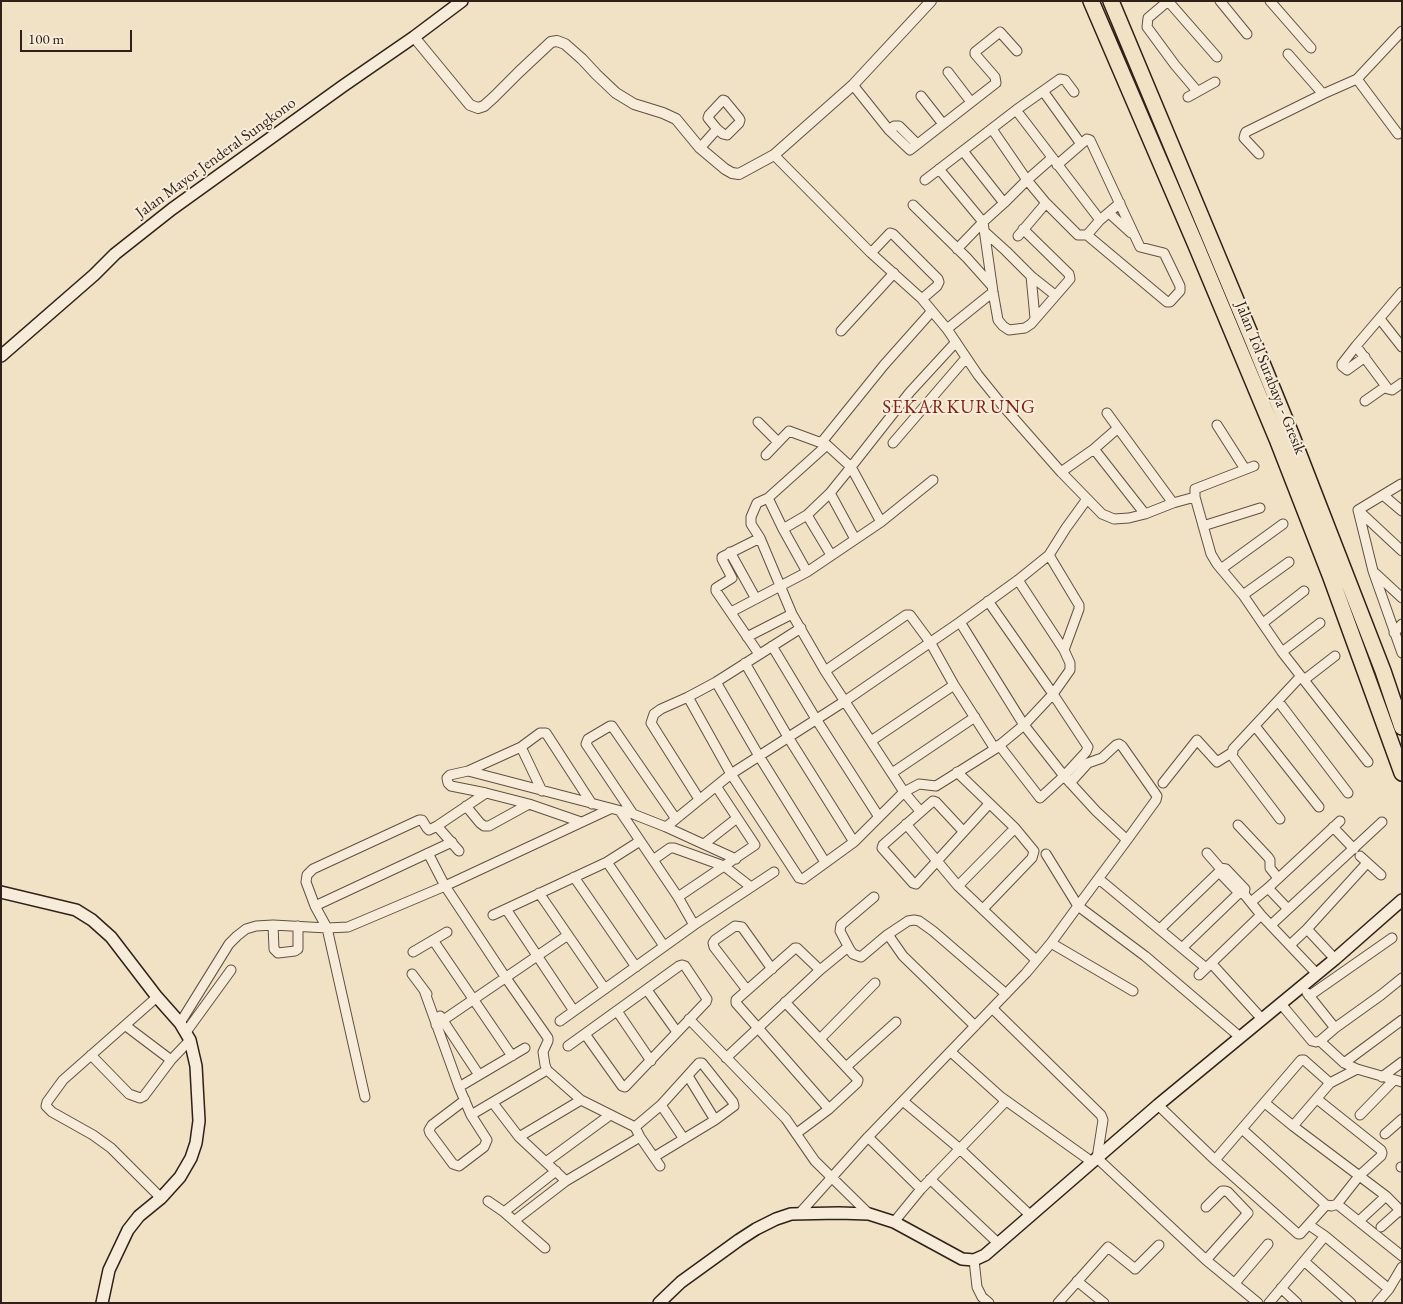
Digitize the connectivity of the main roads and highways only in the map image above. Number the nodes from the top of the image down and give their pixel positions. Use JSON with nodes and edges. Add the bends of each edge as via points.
{"nodes":[{"id":1,"x":462,"y":1,"type":"edge"},
{"id":2,"x":1091,"y":1,"type":"edge"},
{"id":3,"x":1111,"y":1,"type":"edge"},
{"id":4,"x":1,"y":356,"type":"edge"},
{"id":5,"x":1402,"y":727,"type":"edge"},
{"id":6,"x":1402,"y":773,"type":"edge"},
{"id":7,"x":1,"y":892,"type":"edge"},
{"id":8,"x":1402,"y":900,"type":"edge"},
{"id":9,"x":102,"y":1303,"type":"edge"},
{"id":10,"x":659,"y":1303,"type":"edge"}],
"edges":[{"from":1,"to":4,"type":"main road","name":"Jalan Mayor Jenderal Sungkono","via":[[172,209],[115,254]]},
{"from":2,"to":6,"type":"highway","name":"Jalan Tol Surabaya - Gresik","via":[[1261,400],[1330,575]]},
{"from":3,"to":5,"type":"highway","name":"Jalan Tol Surabaya - Gresik","via":[[1291,434],[1384,671]]},
{"from":7,"to":9,"type":"main road","via":[[76,910],[92,920],[111,937],[185,1032],[196,1066],[199,1121],[191,1158],[180,1177],[128,1230],[109,1270]]},
{"from":8,"to":10,"type":"main road","via":[[985,1255],[974,1260],[962,1259],[894,1222],[869,1214],[791,1214],[756,1229],[681,1282]]}]}
